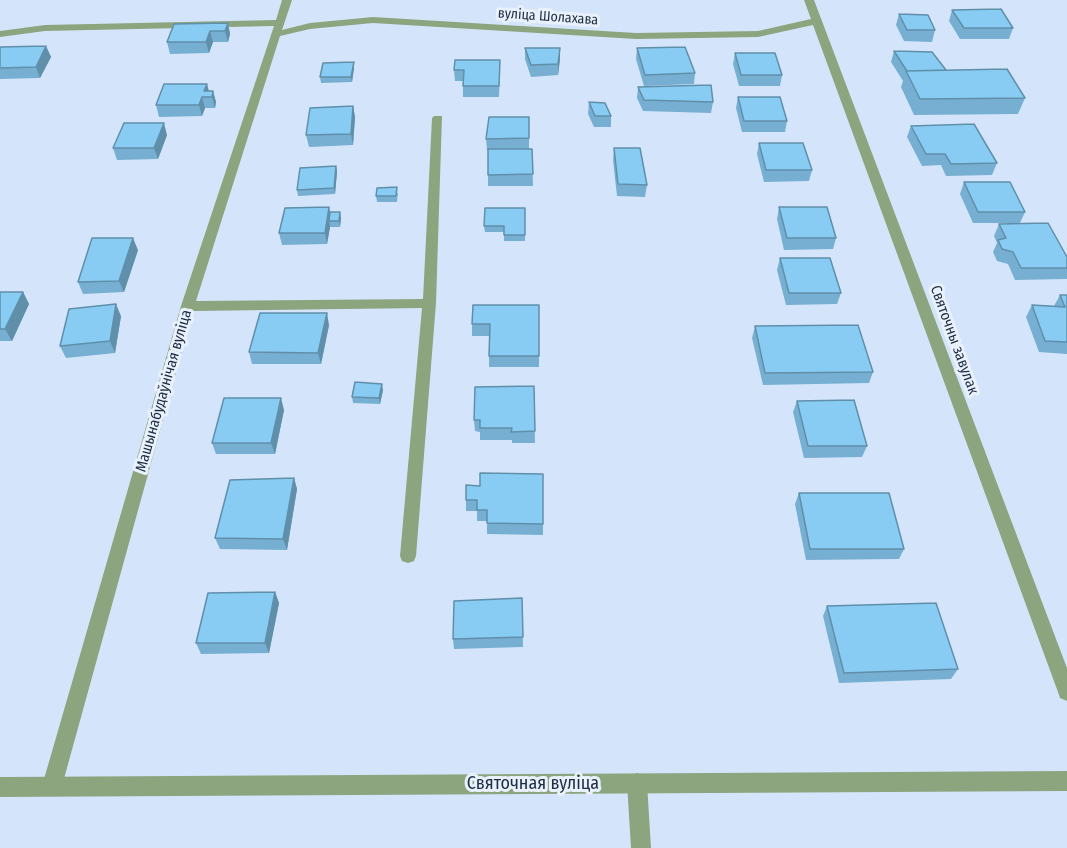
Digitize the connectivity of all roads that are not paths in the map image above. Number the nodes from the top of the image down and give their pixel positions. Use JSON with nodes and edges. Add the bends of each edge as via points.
{"nodes":[{"id":1,"x":287,"y":0,"type":"edge"},
{"id":2,"x":810,"y":0,"type":"edge"},
{"id":3,"x":817,"y":21,"type":"junction"},
{"id":4,"x":279,"y":29,"type":"junction"},
{"id":5,"x":0,"y":34,"type":"edge"},
{"id":6,"x":438,"y":118,"type":"dead end"},
{"id":7,"x":429,"y":303,"type":"junction"},
{"id":8,"x":188,"y":306,"type":"junction"},
{"id":9,"x":408,"y":556,"type":"dead end"},
{"id":10,"x":1067,"y":692,"type":"edge"},
{"id":11,"x":1067,"y":781,"type":"edge"},
{"id":12,"x":637,"y":783,"type":"junction"},
{"id":13,"x":52,"y":786,"type":"junction"},
{"id":14,"x":0,"y":787,"type":"edge"},
{"id":15,"x":641,"y":848,"type":"edge"}],
"edges":[{"from":1,"to":4,"type":"street","name":"Машынабудаўнічая вуліца"},
{"from":2,"to":3,"type":"street","name":"Святочны завулак"},
{"from":3,"to":4,"type":"street","name":"вуліца Шолахава","via":[[758,34],[687,36],[373,20]]},
{"from":3,"to":10,"type":"street","name":"Святочны завулак"},
{"from":4,"to":5,"type":"street","name":"вуліца Шолахава","via":[[45,28]]},
{"from":4,"to":8,"type":"street","name":"Машынабудаўнічая вуліца"},
{"from":6,"to":7,"type":"street"},
{"from":7,"to":8,"type":"street"},
{"from":7,"to":9,"type":"street"},
{"from":8,"to":13,"type":"street","name":"Машынабудаўнічая вуліца"},
{"from":11,"to":12,"type":"street","name":"Святочная вуліца"},
{"from":12,"to":13,"type":"street","name":"Святочная вуліца"},
{"from":12,"to":15,"type":"street"},
{"from":13,"to":14,"type":"street","name":"Святочная вуліца"}]}
